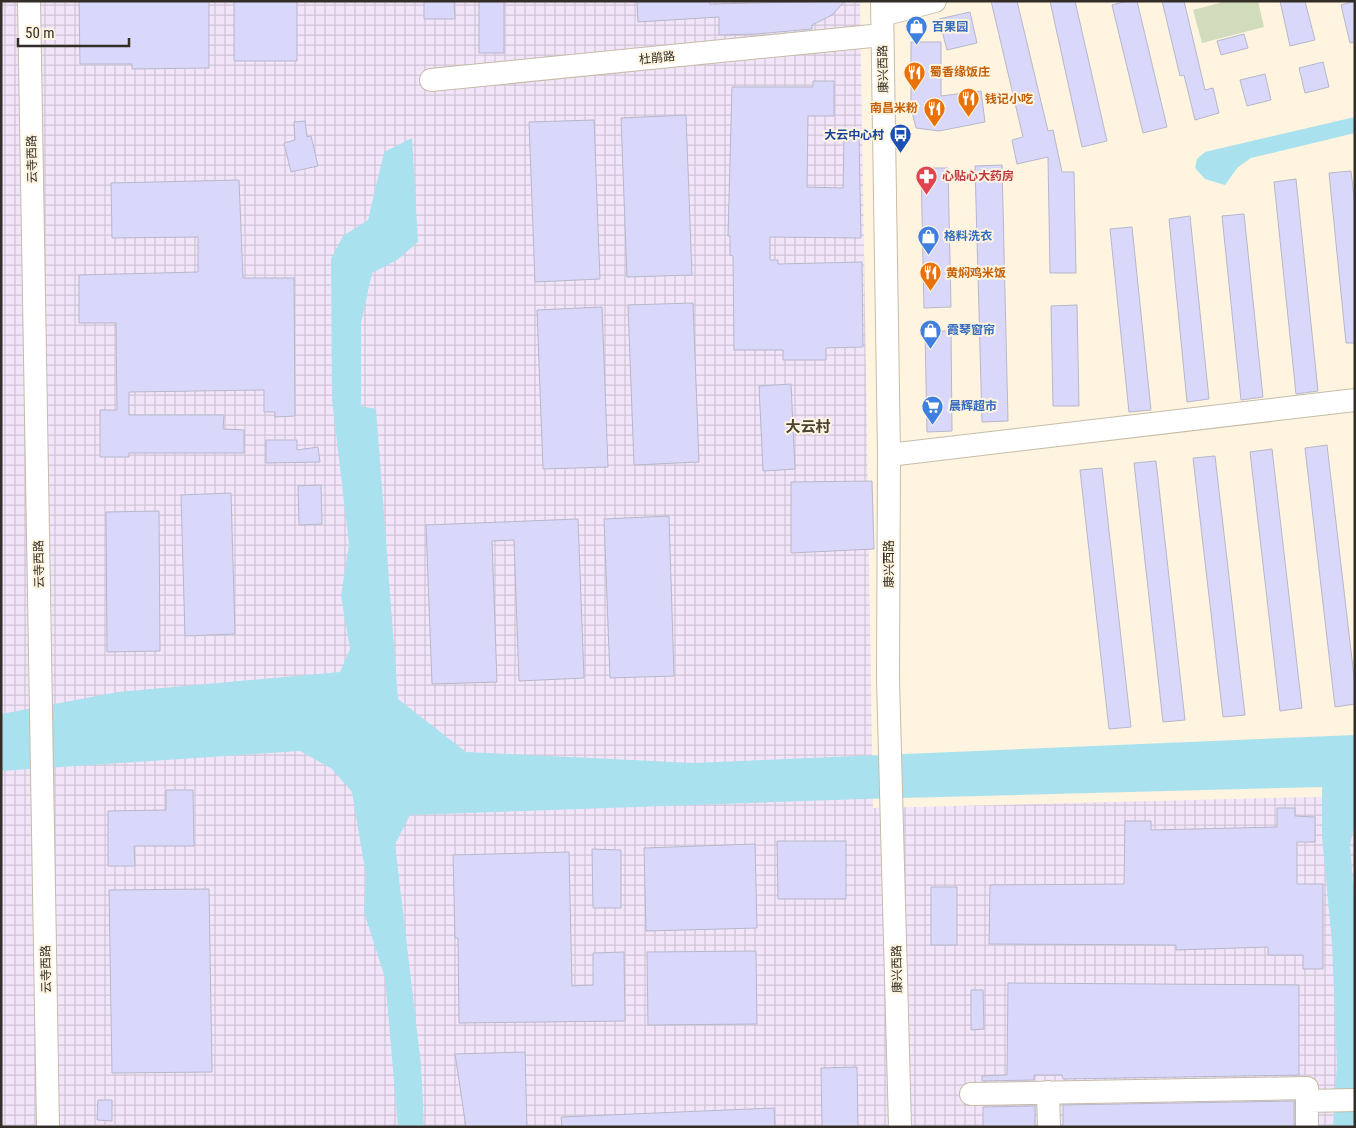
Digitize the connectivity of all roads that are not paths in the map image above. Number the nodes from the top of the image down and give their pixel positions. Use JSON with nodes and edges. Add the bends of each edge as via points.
{"nodes":[{"id":1,"x":29,"y":1,"type":"edge"},
{"id":2,"x":935,"y":1,"type":"edge"},
{"id":3,"x":882,"y":17,"type":"edge"},
{"id":4,"x":431,"y":80,"type":"dead end"},
{"id":5,"x":1355,"y":400,"type":"edge"},
{"id":6,"x":889,"y":455,"type":"junction"},
{"id":7,"x":1048,"y":1092,"type":"junction"},
{"id":8,"x":971,"y":1094,"type":"dead end"},
{"id":9,"x":1355,"y":1100,"type":"edge"},
{"id":10,"x":1307,"y":1101,"type":"junction"},
{"id":11,"x":48,"y":1127,"type":"edge"},
{"id":12,"x":900,"y":1127,"type":"edge"},
{"id":13,"x":1049,"y":1127,"type":"edge"},
{"id":14,"x":1307,"y":1127,"type":"edge"}],
"edges":[{"from":1,"to":11,"type":"street","name":"云寺西路"},
{"from":2,"to":3,"type":"street","name":"杜鹃路"},
{"from":3,"to":4,"type":"street","name":"杜鹃路"},
{"from":3,"to":6,"type":"street","name":"康兴西路"},
{"from":5,"to":6,"type":"street"},
{"from":6,"to":12,"type":"street","name":"康兴西路","via":[[888,679]]},
{"from":7,"to":8,"type":"street"},
{"from":7,"to":10,"type":"street","via":[[1307,1088]]},
{"from":7,"to":13,"type":"street"},
{"from":9,"to":10,"type":"street"},
{"from":10,"to":14,"type":"street"}]}
